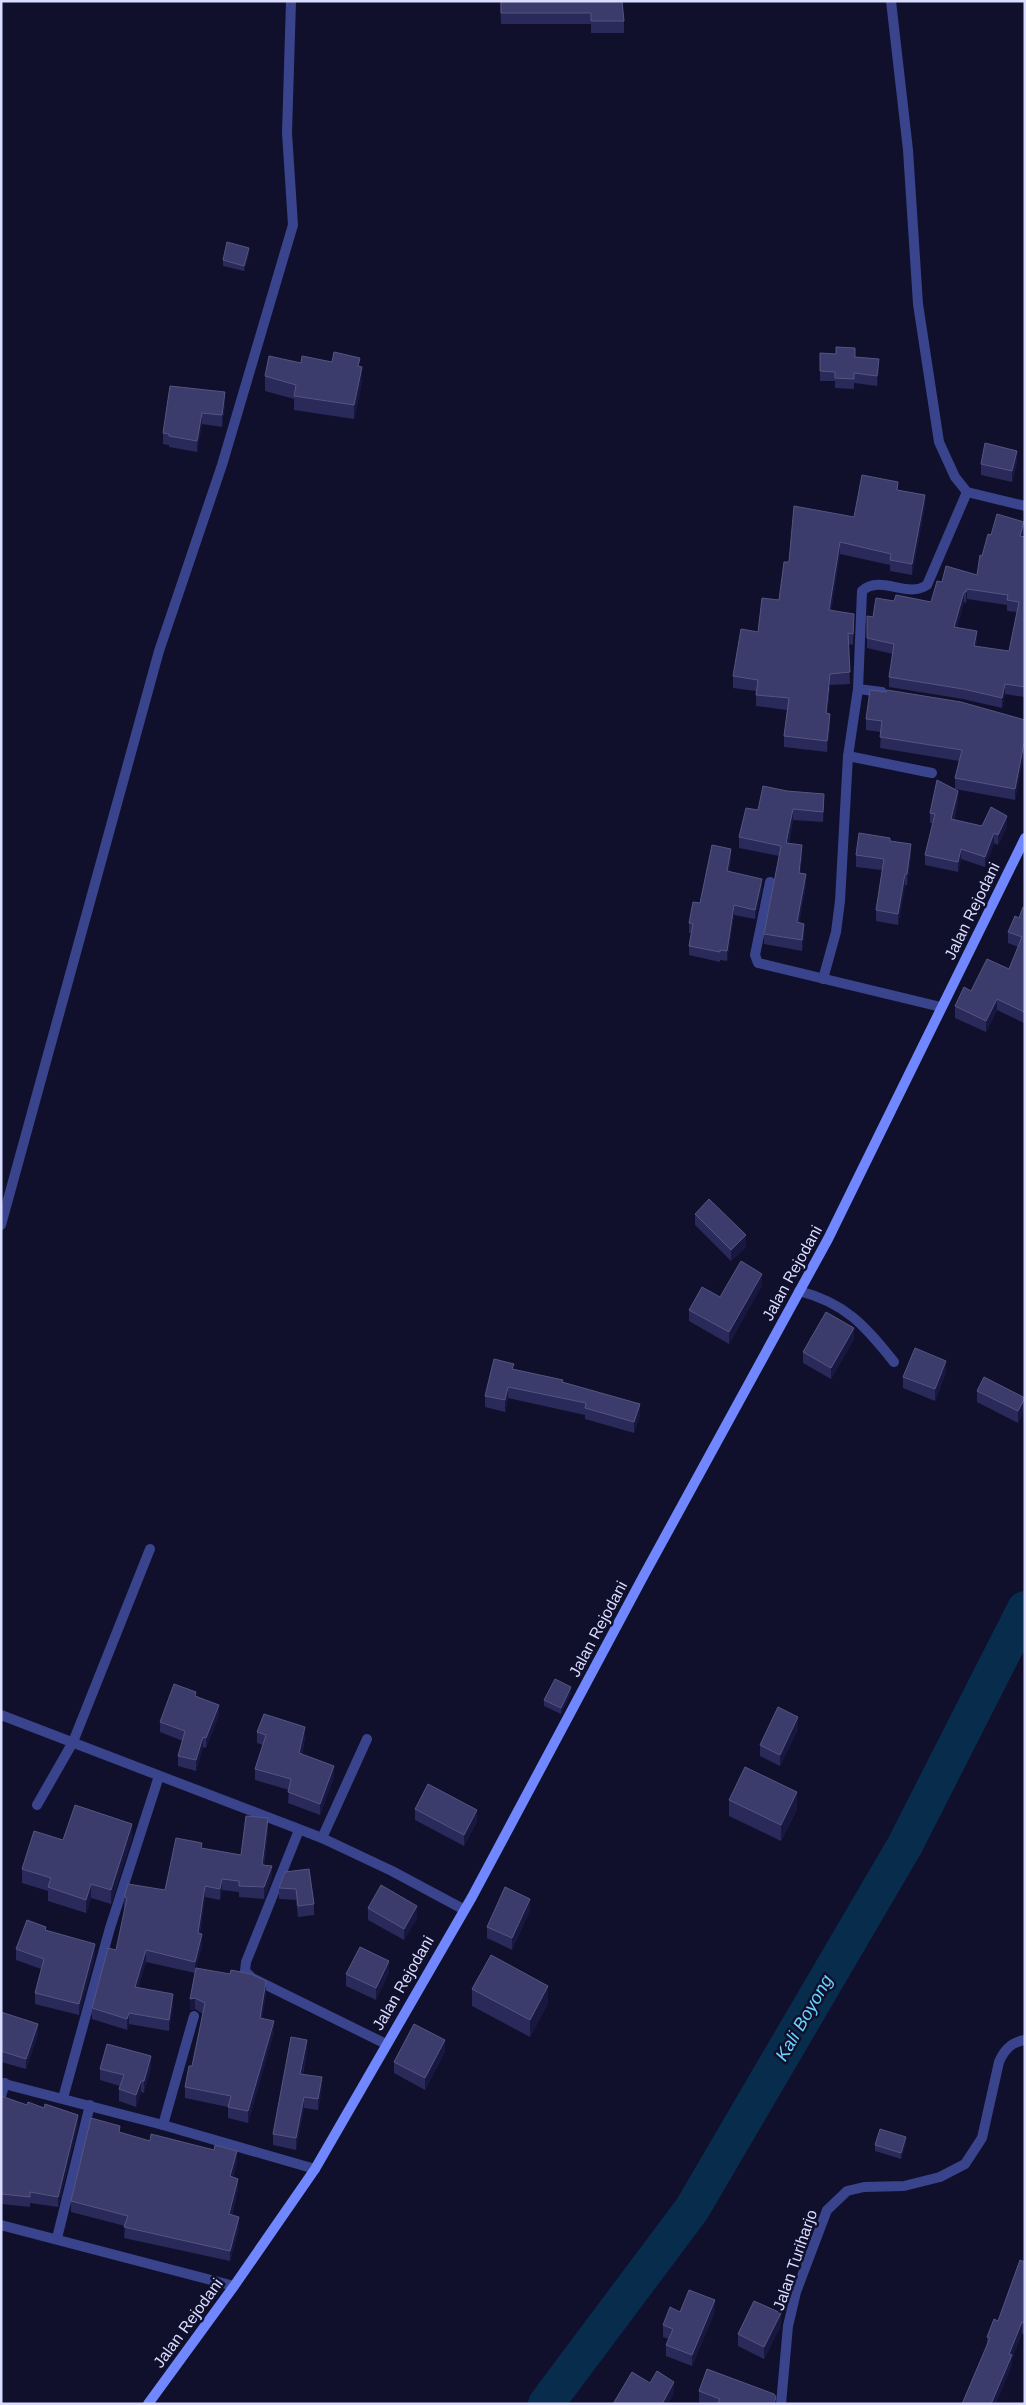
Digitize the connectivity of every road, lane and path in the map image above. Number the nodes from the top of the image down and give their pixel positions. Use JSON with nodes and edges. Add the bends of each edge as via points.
{"nodes":[{"id":1,"x":291,"y":1,"type":"edge"},
{"id":2,"x":891,"y":1,"type":"edge"},
{"id":3,"x":967,"y":492,"type":"junction"},
{"id":4,"x":1025,"y":506,"type":"edge"},
{"id":5,"x":858,"y":689,"type":"junction"},
{"id":6,"x":893,"y":694,"type":"edge"},
{"id":7,"x":848,"y":756,"type":"junction"},
{"id":8,"x":932,"y":773,"type":"dead end"},
{"id":9,"x":1025,"y":838,"type":"edge"},
{"id":10,"x":770,"y":882,"type":"dead end"},
{"id":11,"x":823,"y":979,"type":"junction"},
{"id":12,"x":941,"y":1007,"type":"junction"},
{"id":13,"x":1,"y":1225,"type":"edge"},
{"id":14,"x":799,"y":1291,"type":"junction"},
{"id":15,"x":894,"y":1362,"type":"dead end"},
{"id":16,"x":150,"y":1549,"type":"dead end"},
{"id":17,"x":1,"y":1715,"type":"edge"},
{"id":18,"x":367,"y":1739,"type":"dead end"},
{"id":19,"x":73,"y":1742,"type":"junction"},
{"id":20,"x":159,"y":1776,"type":"junction"},
{"id":21,"x":37,"y":1805,"type":"dead end"},
{"id":22,"x":299,"y":1830,"type":"junction"},
{"id":23,"x":322,"y":1838,"type":"junction"},
{"id":24,"x":463,"y":1910,"type":"junction"},
{"id":25,"x":194,"y":2016,"type":"dead end"},
{"id":26,"x":1025,"y":2040,"type":"edge"},
{"id":27,"x":386,"y":2044,"type":"junction"},
{"id":28,"x":3,"y":2083,"type":"edge"},
{"id":29,"x":1,"y":2096,"type":"edge"},
{"id":30,"x":64,"y":2098,"type":"junction"},
{"id":31,"x":90,"y":2105,"type":"junction"},
{"id":32,"x":163,"y":2124,"type":"junction"},
{"id":33,"x":315,"y":2169,"type":"junction"},
{"id":34,"x":1,"y":2225,"type":"edge"},
{"id":35,"x":57,"y":2238,"type":"junction"},
{"id":36,"x":234,"y":2286,"type":"junction"},
{"id":37,"x":148,"y":2404,"type":"edge"},
{"id":38,"x":781,"y":2404,"type":"edge"}],
"edges":[{"from":1,"to":13,"type":"street","via":[[287,133],[293,225],[222,465],[159,651]]},
{"from":2,"to":3,"type":"street","via":[[908,150],[921,324],[939,442],[954,477]]},
{"from":3,"to":4,"type":"street"},
{"from":3,"to":5,"type":"street","via":[[927,585],[915,590],[872,585],[862,591]]},
{"from":5,"to":6,"type":"street"},
{"from":5,"to":7,"type":"street"},
{"from":7,"to":8,"type":"street"},
{"from":7,"to":11,"type":"street","via":[[840,901],[836,932]]},
{"from":9,"to":12,"type":"main road","name":"Jalan Rejodani"},
{"from":10,"to":11,"type":"street","via":[[756,960],[758,964]]},
{"from":11,"to":12,"type":"street"},
{"from":12,"to":14,"type":"main road","name":"Jalan Rejodani","via":[[828,1239]]},
{"from":14,"to":15,"type":"street","via":[[820,1296],[853,1316]]},
{"from":14,"to":24,"type":"main road","name":"Jalan Rejodani"},
{"from":16,"to":19,"type":"street"},
{"from":17,"to":19,"type":"street"},
{"from":18,"to":23,"type":"street"},
{"from":19,"to":20,"type":"street"},
{"from":19,"to":21,"type":"street"},
{"from":20,"to":22,"type":"street"},
{"from":20,"to":30,"type":"street","via":[[110,1928]]},
{"from":22,"to":23,"type":"street"},
{"from":22,"to":27,"type":"street","via":[[246,1962],[246,1971],[252,1978]]},
{"from":23,"to":24,"type":"street"},
{"from":24,"to":27,"type":"main road","name":"Jalan Rejodani"},
{"from":25,"to":32,"type":"street"},
{"from":26,"to":38,"type":"street","name":"Jalan Turiharjo","via":[[1004,2051],[982,2138],[965,2164],[940,2177],[904,2186],[847,2191],[827,2210],[796,2292],[785,2353]]},
{"from":27,"to":33,"type":"main road","name":"Jalan Rejodani"},
{"from":28,"to":29,"type":"street"},
{"from":28,"to":30,"type":"street"},
{"from":30,"to":31,"type":"street"},
{"from":31,"to":32,"type":"street"},
{"from":31,"to":35,"type":"street"},
{"from":32,"to":33,"type":"street"},
{"from":33,"to":36,"type":"main road","name":"Jalan Rejodani"},
{"from":34,"to":35,"type":"street"},
{"from":35,"to":36,"type":"street"},
{"from":36,"to":37,"type":"main road","name":"Jalan Rejodani"}]}
